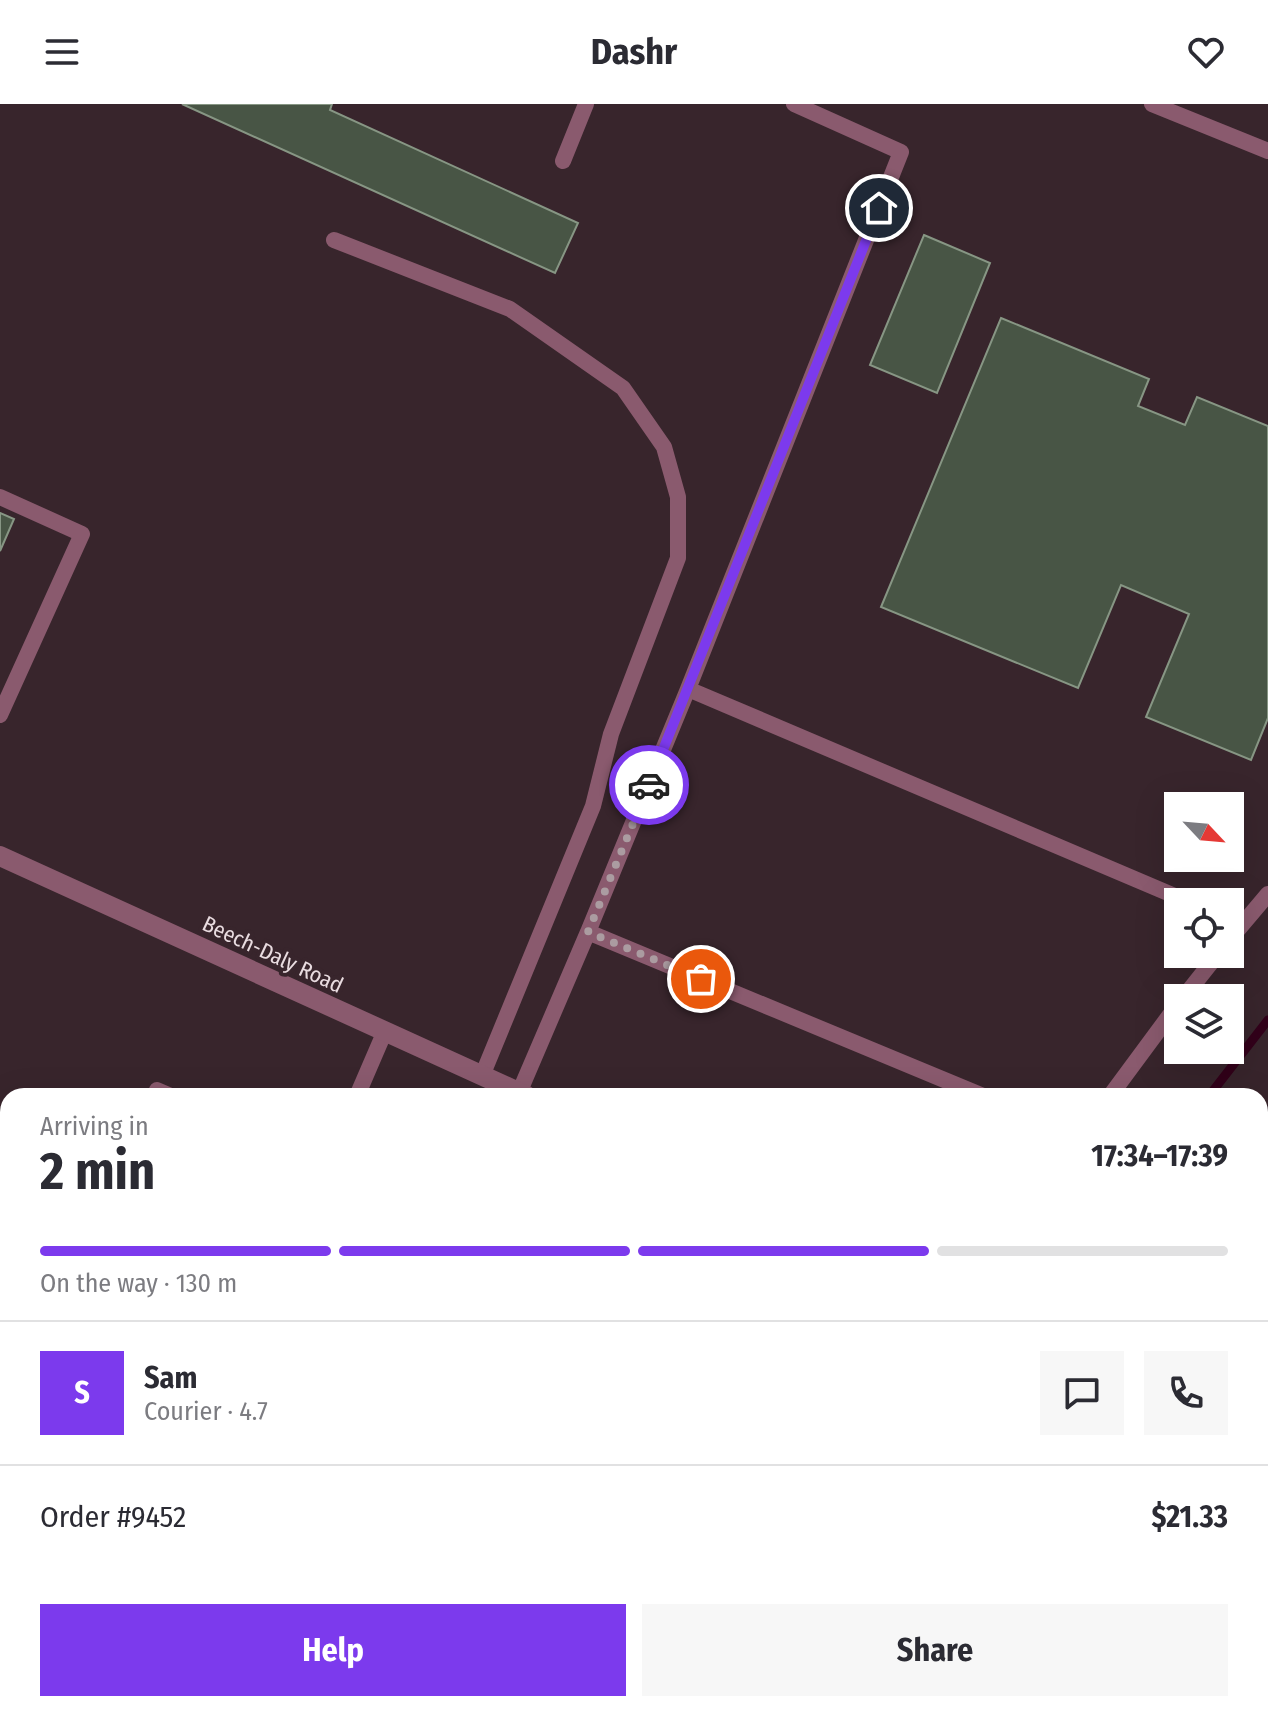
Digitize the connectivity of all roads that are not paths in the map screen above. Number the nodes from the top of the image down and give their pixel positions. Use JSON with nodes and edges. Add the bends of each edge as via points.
{"nodes":[{"id":1,"x":586,"y":104,"type":"edge"},
{"id":2,"x":794,"y":104,"type":"edge"},
{"id":3,"x":1152,"y":104,"type":"edge"},
{"id":4,"x":1268,"y":151,"type":"edge"},
{"id":5,"x":563,"y":161,"type":"dead end"},
{"id":6,"x":334,"y":240,"type":"dead end"},
{"id":7,"x":0,"y":497,"type":"edge"},
{"id":8,"x":688,"y":689,"type":"junction"},
{"id":9,"x":0,"y":715,"type":"edge"},
{"id":10,"x":0,"y":856,"type":"edge"},
{"id":11,"x":1164,"y":891,"type":"edge"},
{"id":12,"x":1268,"y":894,"type":"edge"},
{"id":13,"x":1244,"y":915,"type":"edge"},
{"id":14,"x":588,"y":932,"type":"junction"},
{"id":15,"x":1207,"y":968,"type":"edge"},
{"id":16,"x":1194,"y":984,"type":"edge"},
{"id":17,"x":1164,"y":1023,"type":"edge"},
{"id":18,"x":385,"y":1031,"type":"junction"},
{"id":19,"x":482,"y":1076,"type":"junction"},
{"id":20,"x":360,"y":1088,"type":"edge"},
{"id":21,"x":509,"y":1088,"type":"edge"},
{"id":22,"x":525,"y":1088,"type":"edge"},
{"id":23,"x":964,"y":1088,"type":"edge"},
{"id":24,"x":1116,"y":1088,"type":"edge"}],
"edges":[{"from":1,"to":5,"type":"lane"},
{"from":2,"to":8,"type":"lane","via":[[901,152]]},
{"from":3,"to":4,"type":"lane"},
{"from":6,"to":19,"type":"lane","via":[[510,309],[623,388],[664,447],[678,497],[678,558],[611,734],[593,806]]},
{"from":7,"to":9,"type":"lane","via":[[82,534]]},
{"from":8,"to":11,"type":"lane"},
{"from":8,"to":14,"type":"lane"},
{"from":10,"to":18,"type":"street","name":"Beech-Daly Road"},
{"from":12,"to":13,"type":"lane"},
{"from":14,"to":22,"type":"lane"},
{"from":14,"to":23,"type":"lane"},
{"from":15,"to":16,"type":"lane"},
{"from":17,"to":24,"type":"lane"},
{"from":18,"to":19,"type":"street","name":"Beech-Daly Road"},
{"from":18,"to":20,"type":"lane"},
{"from":19,"to":21,"type":"street","name":"Beech-Daly Road"}]}
